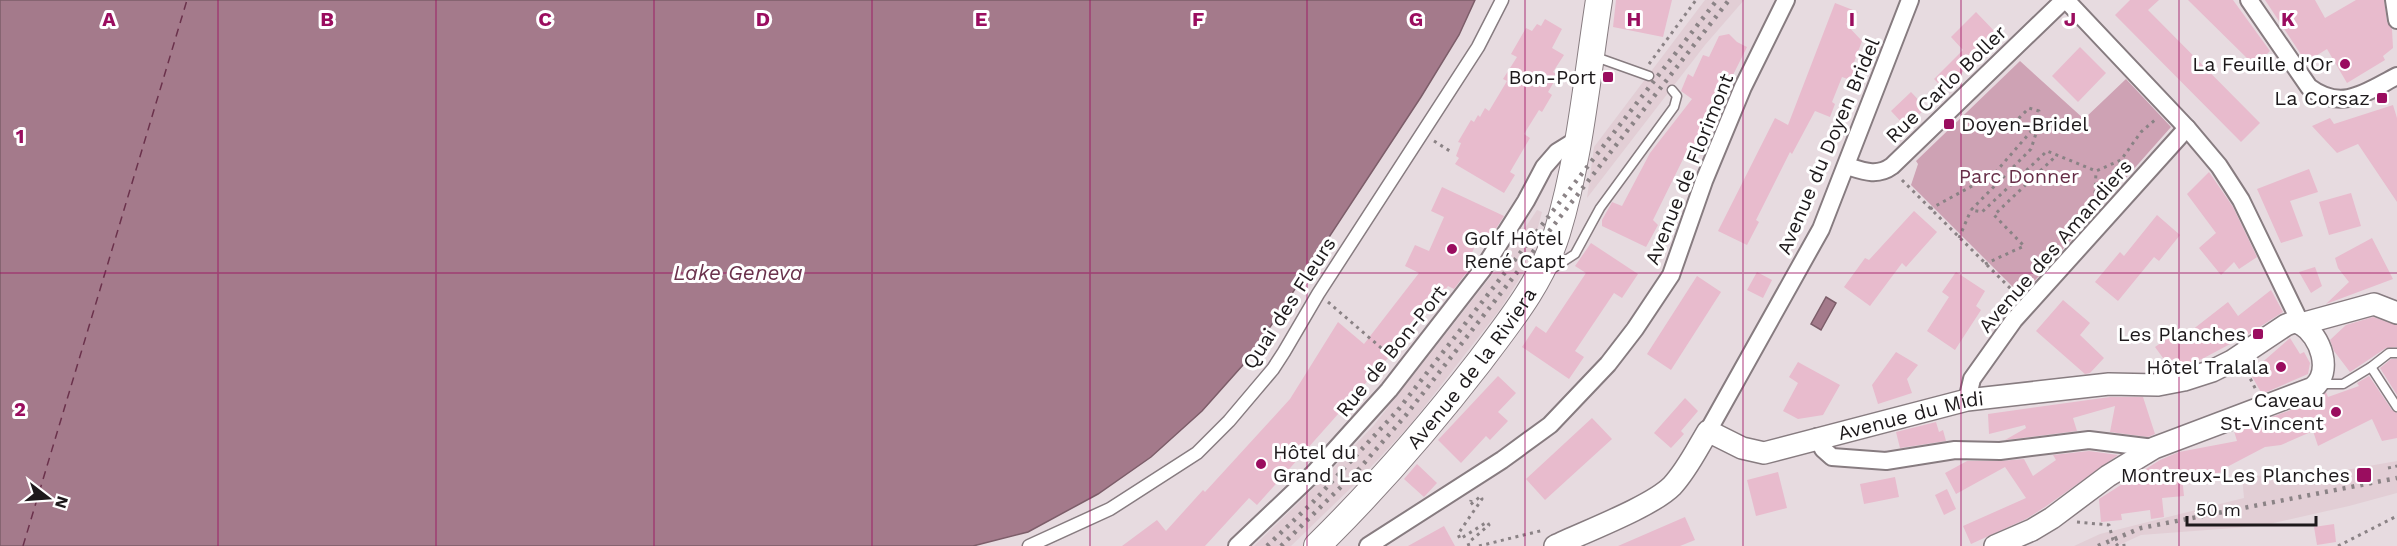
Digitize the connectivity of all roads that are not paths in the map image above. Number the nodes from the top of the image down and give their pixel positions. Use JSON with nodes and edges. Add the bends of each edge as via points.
{"nodes":[{"id":1,"x":1503,"y":0,"type":"edge"},
{"id":2,"x":1599,"y":0,"type":"edge"},
{"id":3,"x":1786,"y":0,"type":"edge"},
{"id":4,"x":1910,"y":0,"type":"edge"},
{"id":5,"x":2065,"y":0,"type":"edge"},
{"id":6,"x":2249,"y":0,"type":"edge"},
{"id":7,"x":2394,"y":0,"type":"edge"},
{"id":8,"x":2397,"y":20,"type":"edge"},
{"id":9,"x":1590,"y":55,"type":"junction"},
{"id":10,"x":1646,"y":74,"type":"road end"},
{"id":11,"x":2397,"y":76,"type":"edge"},
{"id":12,"x":1672,"y":90,"type":"dead end"},
{"id":13,"x":2187,"y":128,"type":"junction"},
{"id":14,"x":1578,"y":139,"type":"junction"},
{"id":15,"x":1847,"y":166,"type":"junction"},
{"id":16,"x":1539,"y":278,"type":"junction"},
{"id":17,"x":2397,"y":313,"type":"edge"},
{"id":18,"x":2301,"y":324,"type":"junction"},
{"id":19,"x":2397,"y":353,"type":"edge"},
{"id":20,"x":2371,"y":368,"type":"junction"},
{"id":21,"x":2319,"y":384,"type":"junction"},
{"id":22,"x":1967,"y":400,"type":"junction"},
{"id":23,"x":2397,"y":407,"type":"edge"},
{"id":24,"x":1708,"y":431,"type":"junction"},
{"id":25,"x":1817,"y":437,"type":"junction"},
{"id":26,"x":2154,"y":448,"type":"junction"},
{"id":27,"x":1552,"y":537,"type":"edge"},
{"id":28,"x":1029,"y":546,"type":"edge"},
{"id":29,"x":1237,"y":546,"type":"edge"},
{"id":30,"x":1317,"y":546,"type":"edge"},
{"id":31,"x":1368,"y":546,"type":"edge"},
{"id":32,"x":1995,"y":546,"type":"edge"}],
"edges":[{"from":1,"to":28,"type":"street","name":"Quai des Fleurs","via":[[1478,47],[1273,369],[1229,422],[1197,453],[1110,508]]},
{"from":2,"to":9,"type":"main road","name":"Avenue de la Riviera"},
{"from":3,"to":31,"type":"street","name":"Avenue de Florimont","via":[[1743,87],[1671,275],[1635,329],[1585,390],[1550,425]]},
{"from":4,"to":15,"type":"street","name":"Avenue du Doyen Bridel"},
{"from":5,"to":13,"type":"street"},
{"from":5,"to":15,"type":"street","name":"Rue Carlo Boller","via":[[1919,148],[1881,173]]},
{"from":6,"to":11,"type":"street","via":[[2309,87],[2318,94],[2335,100],[2354,98]]},
{"from":7,"to":8,"type":"street"},
{"from":9,"to":10,"type":"lane"},
{"from":9,"to":14,"type":"main road","name":"Avenue de la Riviera"},
{"from":12,"to":16,"type":"lane","via":[[1677,96],[1674,107],[1600,208],[1575,254]]},
{"from":13,"to":18,"type":"street","via":[[2241,200]]},
{"from":13,"to":22,"type":"street","name":"Avenue des Amandiers","via":[[2014,320],[1972,380]]},
{"from":14,"to":16,"type":"main road","name":"Avenue de la Riviera","via":[[1557,234]]},
{"from":14,"to":29,"type":"street","name":"Rue de Bon-Port","via":[[1557,152],[1544,167],[1483,269],[1406,370],[1315,472]]},
{"from":15,"to":24,"type":"street","name":"Avenue du Doyen Bridel","via":[[1810,251]]},
{"from":16,"to":30,"type":"main road","name":"Avenue de la Riviera","via":[[1519,310],[1424,431]]},
{"from":17,"to":18,"type":"street","name":"Avenue du Midi","via":[[2381,305],[2367,304]]},
{"from":18,"to":21,"type":"street","via":[[2315,335],[2318,343],[2324,369]]},
{"from":18,"to":22,"type":"street","name":"Avenue du Midi","via":[[2286,325],[2232,361],[2184,380]]},
{"from":19,"to":20,"type":"lane","via":[[2389,352]]},
{"from":20,"to":21,"type":"lane","via":[[2343,384]]},
{"from":20,"to":23,"type":"lane"},
{"from":21,"to":26,"type":"street"},
{"from":22,"to":25,"type":"street","name":"Avenue du Midi"},
{"from":24,"to":25,"type":"street","name":"Avenue du Midi","via":[[1742,448],[1764,453]]},
{"from":24,"to":27,"type":"street","via":[[1668,489],[1640,506]]},
{"from":25,"to":26,"type":"street","via":[[1832,457],[1886,461],[1955,450],[2000,451],[2089,440]]},
{"from":26,"to":32,"type":"street","via":[[2052,518]]}]}
